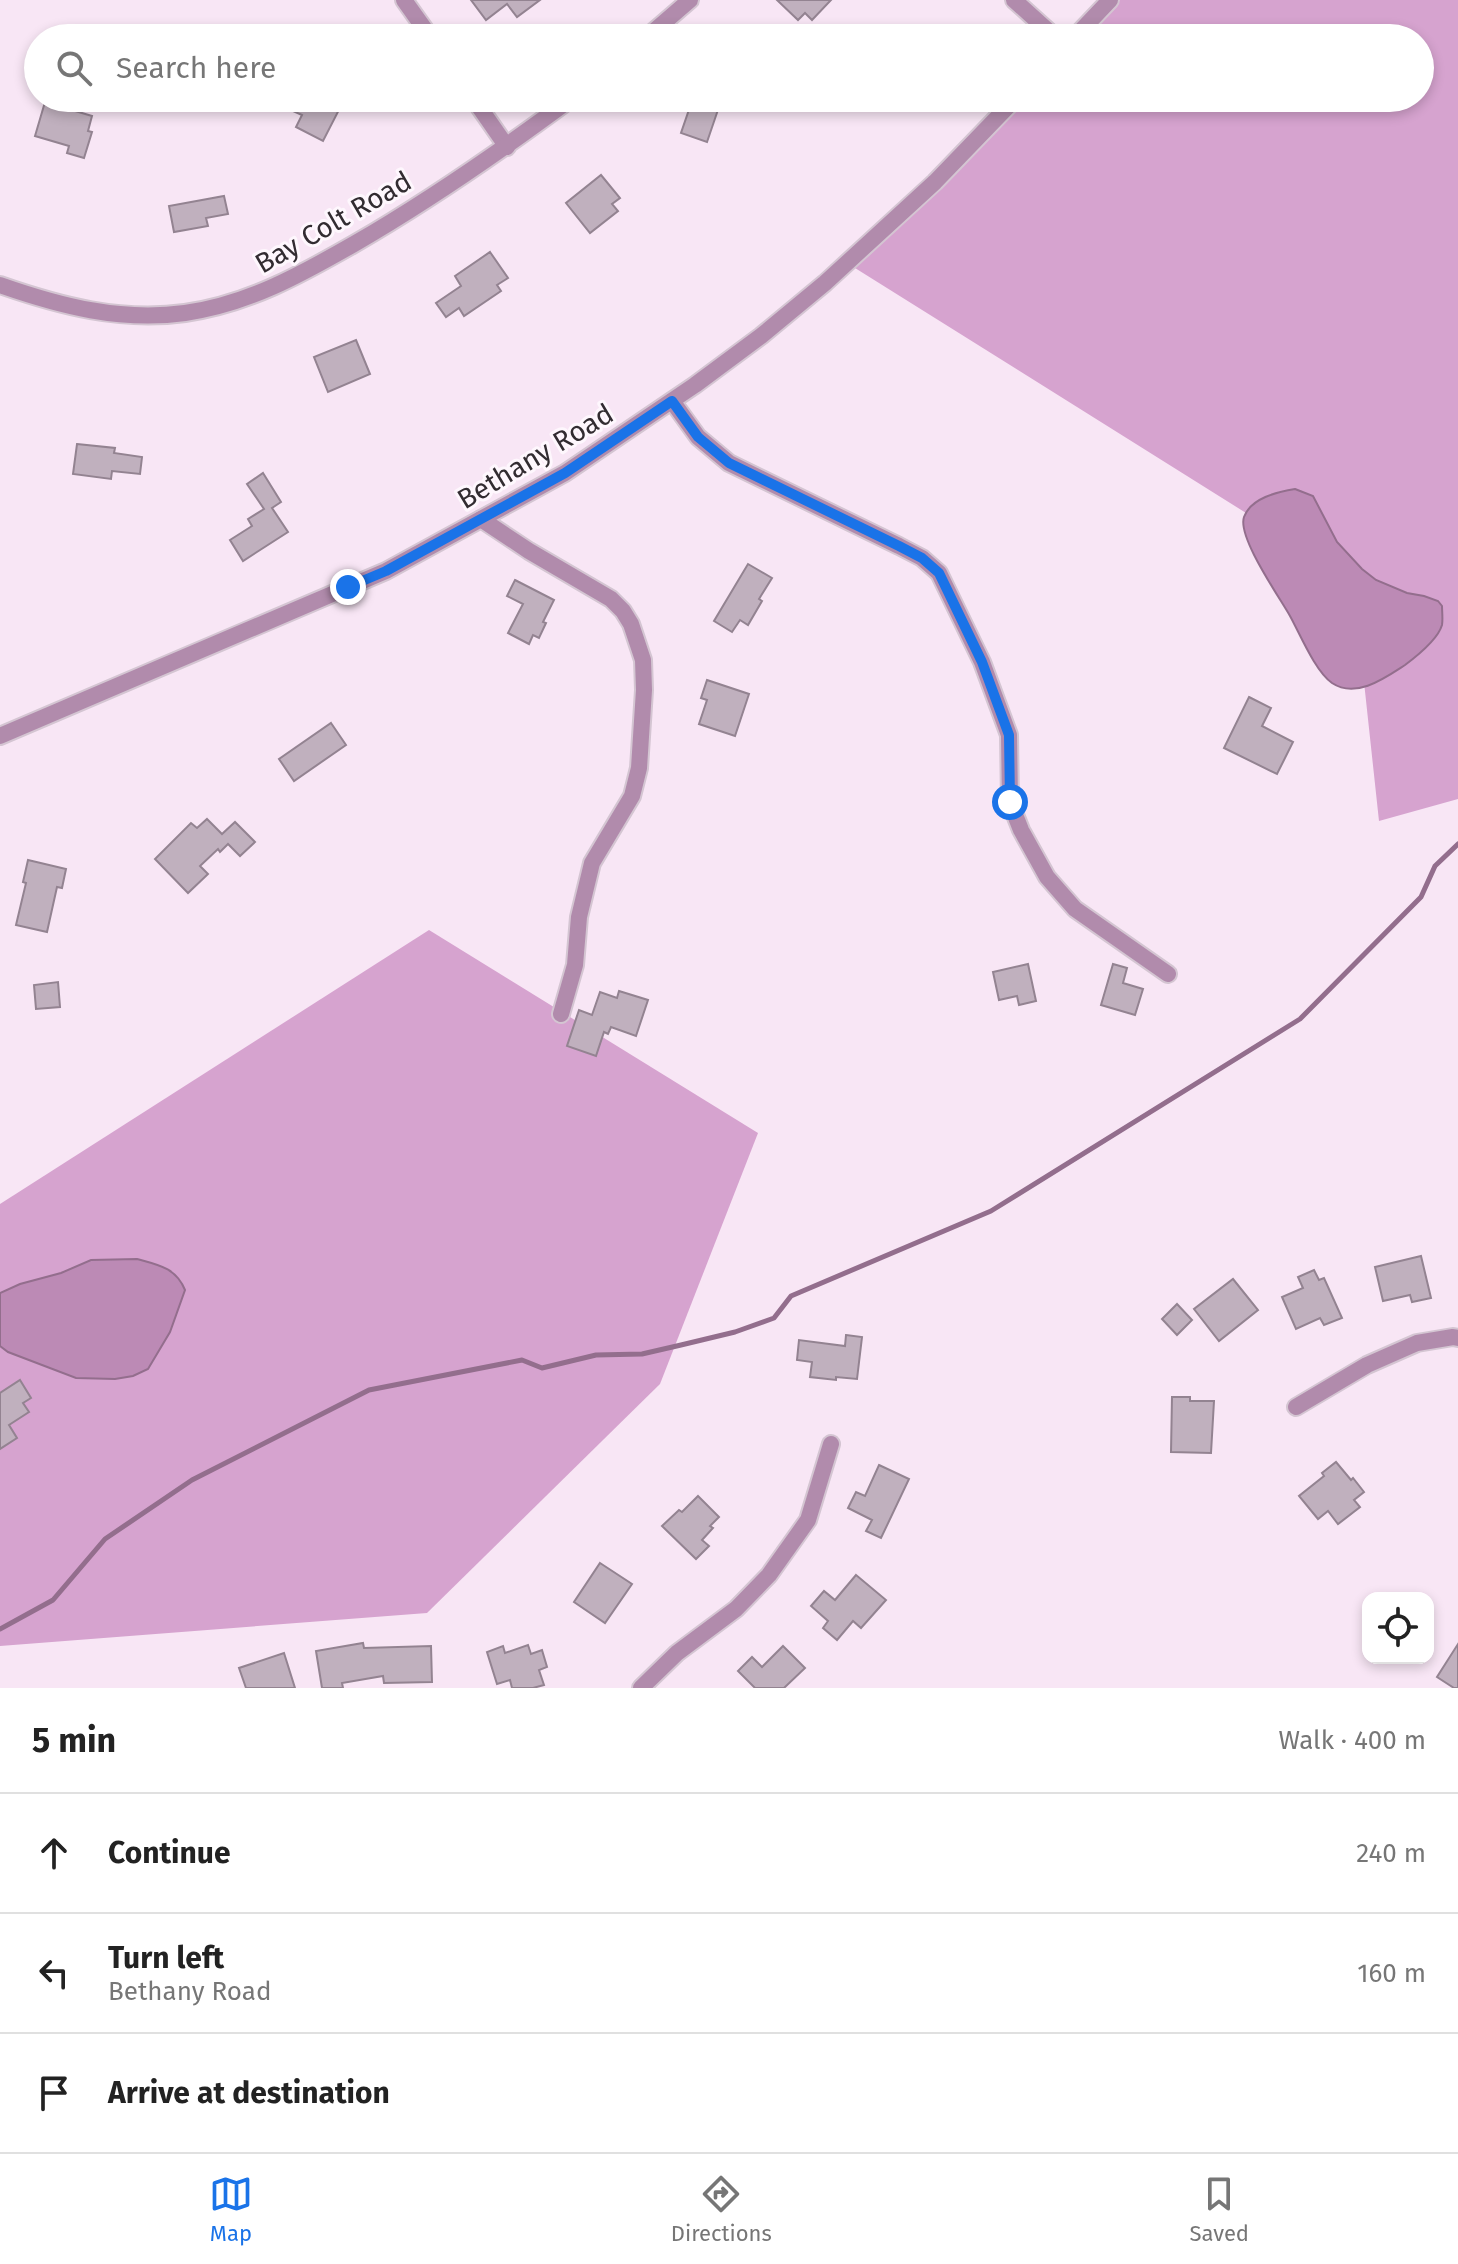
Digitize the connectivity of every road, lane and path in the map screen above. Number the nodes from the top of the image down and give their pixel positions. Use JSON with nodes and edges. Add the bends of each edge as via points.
{"nodes":[{"id":1,"x":404,"y":0,"type":"edge"},
{"id":2,"x":690,"y":0,"type":"edge"},
{"id":3,"x":1014,"y":0,"type":"edge"},
{"id":4,"x":1110,"y":0,"type":"edge"},
{"id":5,"x":421,"y":24,"type":"edge"},
{"id":6,"x":662,"y":24,"type":"edge"},
{"id":7,"x":1041,"y":24,"type":"edge"},
{"id":8,"x":1087,"y":24,"type":"edge"},
{"id":9,"x":483,"y":112,"type":"edge"},
{"id":10,"x":553,"y":112,"type":"edge"},
{"id":11,"x":1002,"y":112,"type":"edge"},
{"id":12,"x":507,"y":147,"type":"junction"},
{"id":13,"x":0,"y":285,"type":"edge"},
{"id":14,"x":672,"y":401,"type":"junction"},
{"id":15,"x":481,"y":519,"type":"junction"},
{"id":16,"x":0,"y":736,"type":"edge"},
{"id":17,"x":1168,"y":974,"type":"dead end"},
{"id":18,"x":561,"y":1014,"type":"dead end"},
{"id":19,"x":1458,"y":1338,"type":"edge"},
{"id":20,"x":1296,"y":1407,"type":"dead end"},
{"id":21,"x":831,"y":1444,"type":"dead end"},
{"id":22,"x":641,"y":1688,"type":"edge"}],
"edges":[{"from":1,"to":5,"type":"street"},
{"from":2,"to":6,"type":"street"},
{"from":3,"to":7,"type":"street"},
{"from":4,"to":8,"type":"street"},
{"from":9,"to":12,"type":"street"},
{"from":10,"to":12,"type":"street","name":"Bay Colt Road"},
{"from":11,"to":14,"type":"street","name":"Bethany Road","via":[[825,283]]},
{"from":12,"to":13,"type":"street","name":"Bay Colt Road","via":[[295,277],[228,304],[146,316],[102,313]]},
{"from":14,"to":15,"type":"street","name":"Bethany Road","via":[[565,473]]},
{"from":14,"to":17,"type":"street","via":[[698,437],[729,463],[922,558],[939,573],[982,662],[1009,735],[1010,802],[1047,877],[1075,909]]},
{"from":15,"to":16,"type":"street","name":"Bethany Road","via":[[386,571]]},
{"from":15,"to":18,"type":"street","via":[[611,599],[631,624],[643,660],[639,768],[632,796],[592,863]]},
{"from":19,"to":20,"type":"street","via":[[1417,1343]]},
{"from":21,"to":22,"type":"street","via":[[808,1520],[769,1575]]}]}
